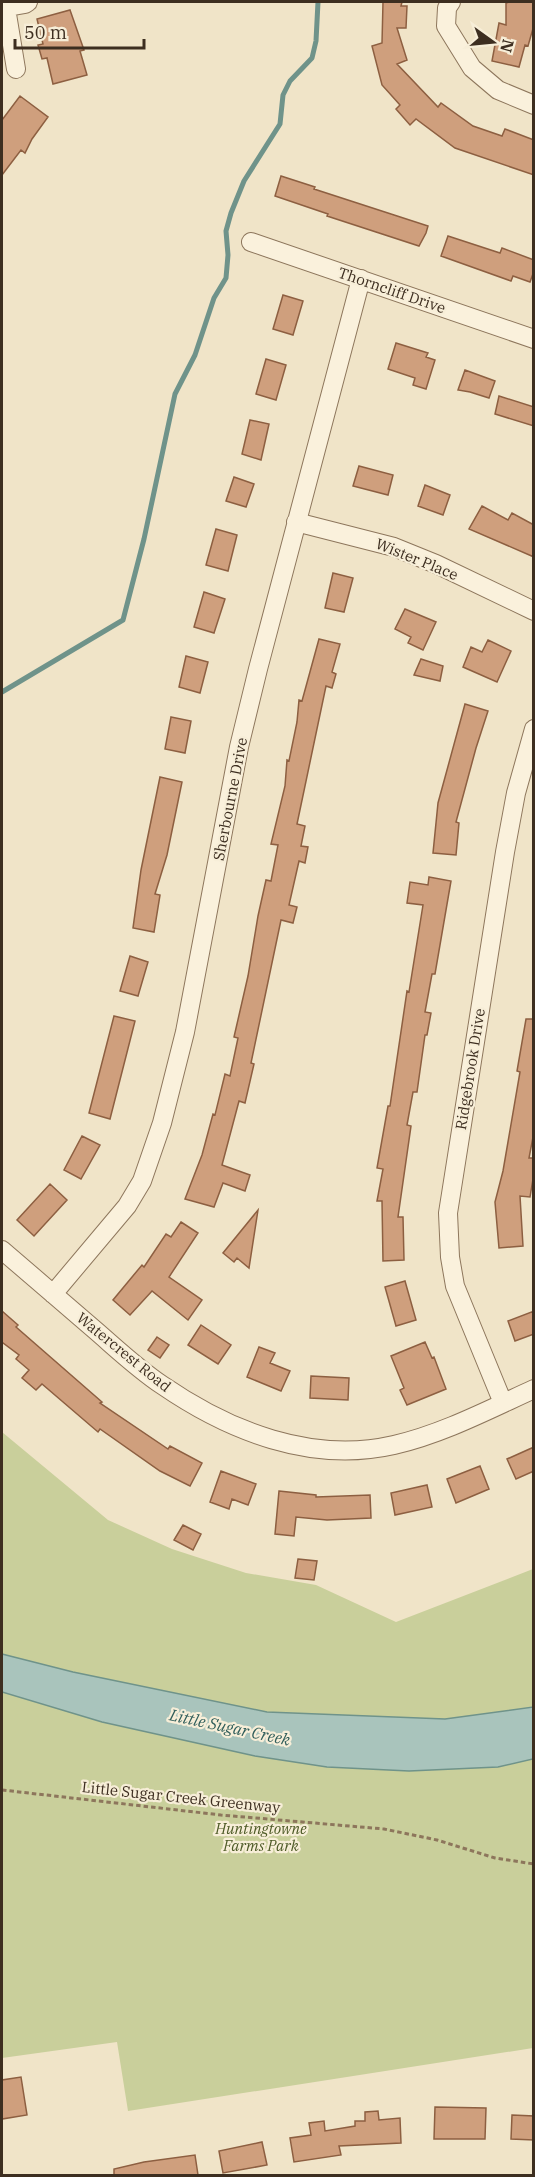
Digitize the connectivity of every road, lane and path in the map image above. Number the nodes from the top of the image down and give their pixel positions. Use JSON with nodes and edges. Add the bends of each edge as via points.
{"nodes":[{"id":1,"x":28,"y":2,"type":"edge"},
{"id":2,"x":451,"y":2,"type":"edge"},
{"id":3,"x":4,"y":8,"type":"edge"},
{"id":4,"x":16,"y":69,"type":"dead end"},
{"id":5,"x":534,"y":105,"type":"edge"},
{"id":6,"x":251,"y":242,"type":"dead end"},
{"id":7,"x":362,"y":279,"type":"junction"},
{"id":8,"x":534,"y":339,"type":"edge"},
{"id":9,"x":296,"y":522,"type":"junction"},
{"id":10,"x":534,"y":611,"type":"edge"},
{"id":11,"x":534,"y":729,"type":"edge"},
{"id":12,"x":2,"y":1250,"type":"edge"},
{"id":13,"x":53,"y":1294,"type":"junction"},
{"id":14,"x":534,"y":1389,"type":"edge"},
{"id":15,"x":503,"y":1403,"type":"junction"},
{"id":16,"x":2,"y":1790,"type":"edge"},
{"id":17,"x":534,"y":1863,"type":"edge"}],
"edges":[{"from":1,"to":3,"type":"street"},
{"from":2,"to":5,"type":"street","via":[[446,26],[472,68],[498,90]]},
{"from":3,"to":4,"type":"street"},
{"from":6,"to":7,"type":"street","name":"Thorncliff Drive"},
{"from":7,"to":8,"type":"street","name":"Thorncliff Drive"},
{"from":7,"to":9,"type":"street","name":"Sherbourne Drive"},
{"from":9,"to":10,"type":"street","name":"Wister Place","via":[[394,547]]},
{"from":9,"to":13,"type":"street","name":"Sherbourne Drive","via":[[239,747],[185,1032],[162,1123],[142,1180],[127,1206]]},
{"from":11,"to":15,"type":"street","name":"Ridgebrook Drive","via":[[505,852],[448,1213],[456,1286]]},
{"from":12,"to":13,"type":"street","name":"Watercrest Road"},
{"from":13,"to":15,"type":"street","name":"Watercrest Road","via":[[161,1385],[229,1424],[279,1443],[336,1450],[392,1446],[424,1437]]},
{"from":14,"to":15,"type":"street","name":"Watercrest Road"},
{"from":16,"to":17,"type":"path","name":"Little Sugar Creek Greenway","via":[[384,1829],[495,1858]]}]}
